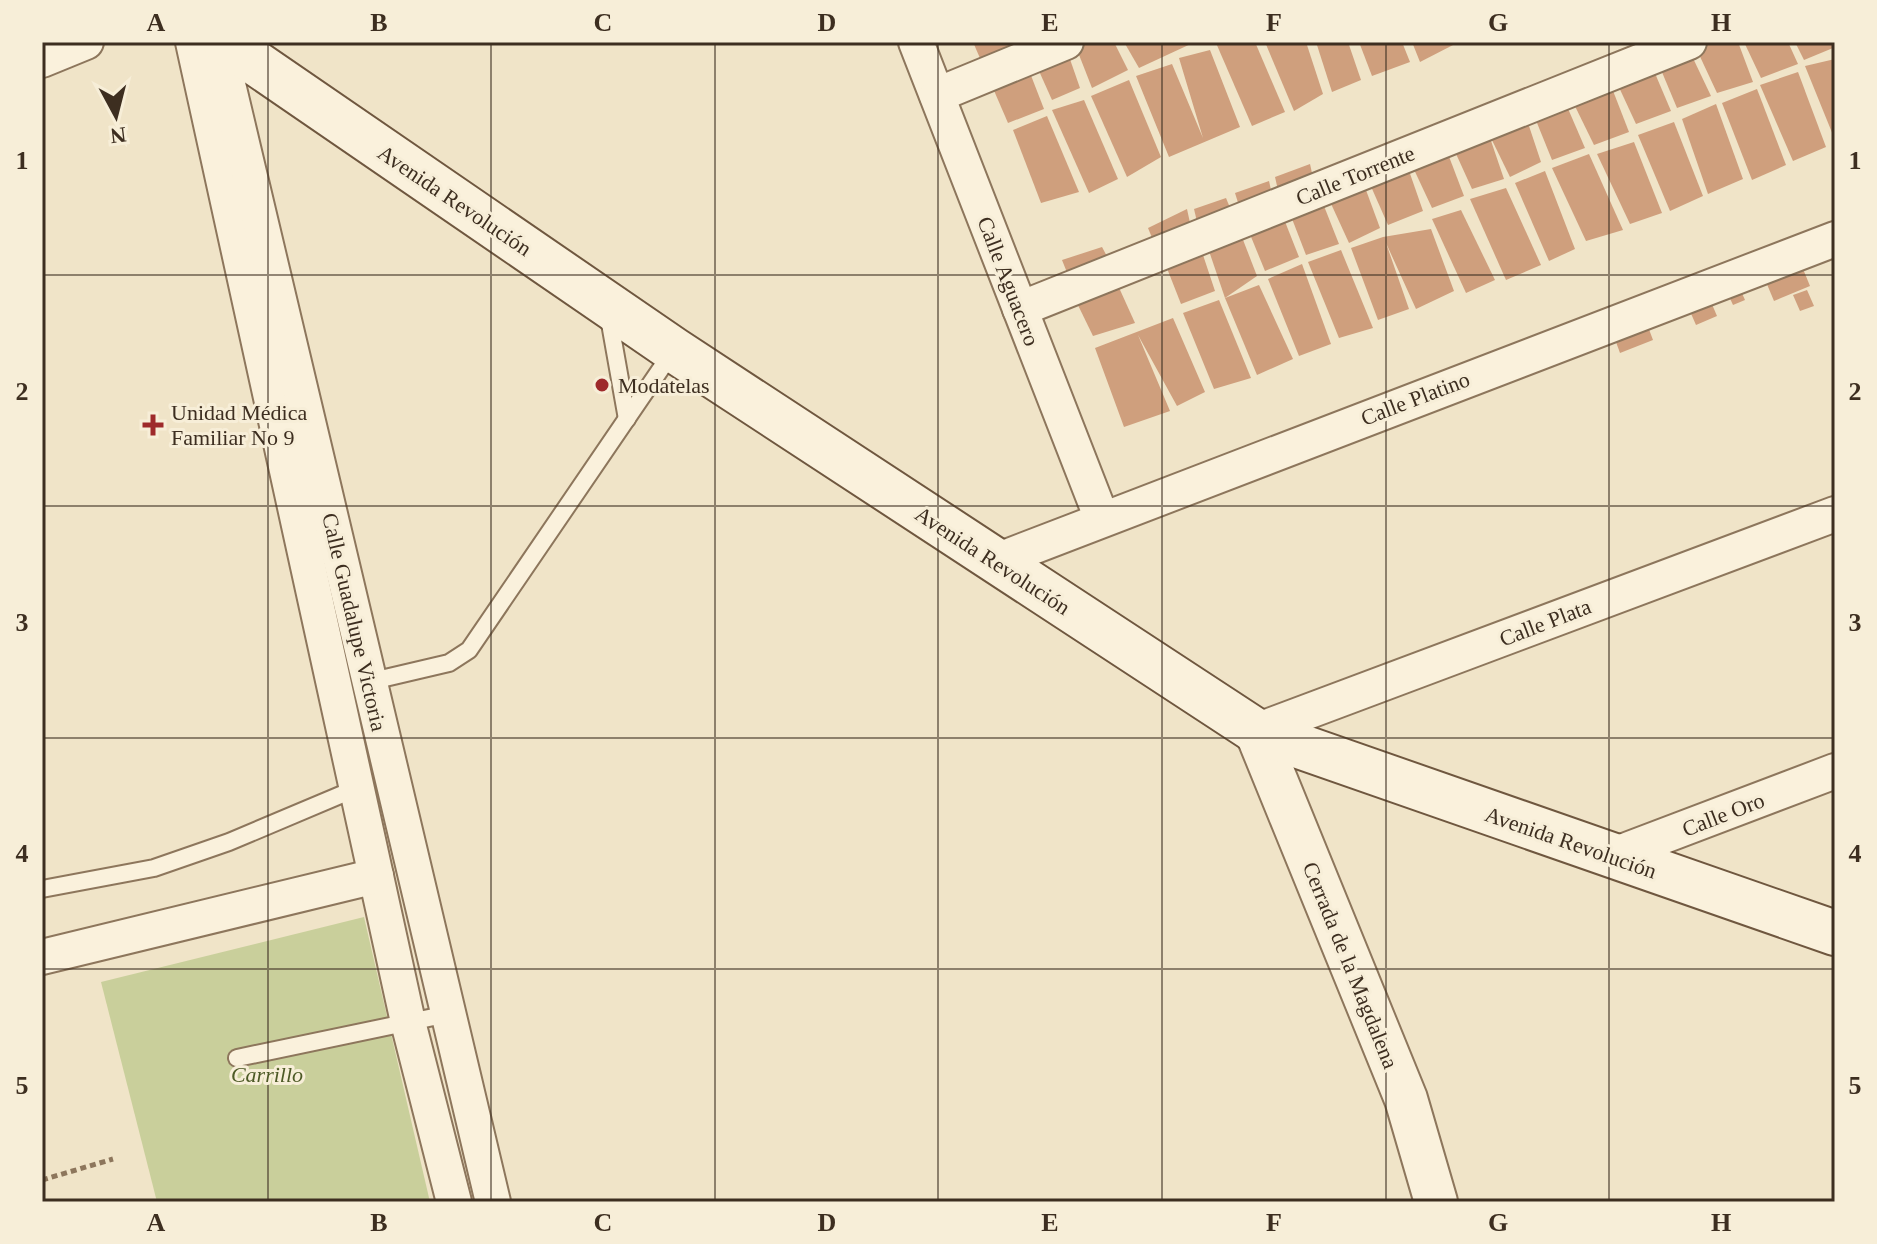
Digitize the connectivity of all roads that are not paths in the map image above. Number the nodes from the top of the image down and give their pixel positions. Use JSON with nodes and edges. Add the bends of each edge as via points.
{"nodes":[{"id":1,"x":86,"y":42,"type":"edge"},
{"id":2,"x":193,"y":42,"type":"edge"},
{"id":3,"x":218,"y":42,"type":"edge"},
{"id":4,"x":225,"y":42,"type":"edge"},
{"id":5,"x":916,"y":42,"type":"edge"},
{"id":6,"x":1066,"y":42,"type":"edge"},
{"id":7,"x":1689,"y":42,"type":"edge"},
{"id":8,"x":42,"y":60,"type":"edge"},
{"id":9,"x":937,"y":95,"type":"junction"},
{"id":10,"x":1835,"y":239,"type":"edge"},
{"id":11,"x":606,"y":303,"type":"junction"},
{"id":12,"x":1020,"y":309,"type":"junction"},
{"id":13,"x":674,"y":350,"type":"junction"},
{"id":14,"x":627,"y":419,"type":"junction"},
{"id":15,"x":1835,"y":514,"type":"edge"},
{"id":16,"x":1102,"y":519,"type":"junction"},
{"id":17,"x":996,"y":561,"type":"junction"},
{"id":18,"x":368,"y":682,"type":"junction"},
{"id":19,"x":1256,"y":731,"type":"junction"},
{"id":20,"x":1835,"y":771,"type":"edge"},
{"id":21,"x":357,"y":788,"type":"junction"},
{"id":22,"x":1611,"y":856,"type":"junction"},
{"id":23,"x":376,"y":876,"type":"junction"},
{"id":24,"x":42,"y":889,"type":"edge"},
{"id":25,"x":1835,"y":933,"type":"edge"},
{"id":26,"x":42,"y":957,"type":"edge"},
{"id":27,"x":448,"y":1014,"type":"junction"},
{"id":28,"x":408,"y":1022,"type":"junction"},
{"id":29,"x":237,"y":1058,"type":"dead end"},
{"id":30,"x":454,"y":1202,"type":"edge"},
{"id":31,"x":493,"y":1202,"type":"edge"},
{"id":32,"x":1436,"y":1202,"type":"edge"}],
"edges":[{"from":1,"to":8,"type":"street"},
{"from":2,"to":21,"type":"street","name":"Calle Guadalupe Victoria"},
{"from":3,"to":18,"type":"street","name":"Calle Guadalupe Victoria"},
{"from":4,"to":11,"type":"main road","name":"Avenida Revolución"},
{"from":5,"to":9,"type":"street","name":"Calle Aguacero"},
{"from":6,"to":9,"type":"street"},
{"from":7,"to":12,"type":"street","name":"Calle Torrente"},
{"from":9,"to":12,"type":"street","name":"Calle Aguacero"},
{"from":10,"to":16,"type":"street","name":"Calle Platino"},
{"from":11,"to":13,"type":"main road","name":"Avenida Revolución"},
{"from":11,"to":14,"type":"lane"},
{"from":12,"to":16,"type":"street","name":"Calle Aguacero"},
{"from":13,"to":14,"type":"lane"},
{"from":13,"to":17,"type":"main road","name":"Avenida Revolución"},
{"from":14,"to":18,"type":"lane","via":[[469,650],[449,663]]},
{"from":15,"to":19,"type":"street","name":"Calle Plata"},
{"from":16,"to":17,"type":"street","name":"Calle Platino"},
{"from":17,"to":19,"type":"main road","name":"Avenida Revolución"},
{"from":18,"to":27,"type":"street","name":"Calle Guadalupe Victoria"},
{"from":19,"to":22,"type":"main road","name":"Avenida Revolución"},
{"from":19,"to":32,"type":"street","name":"Cerrada de la Magdalena","via":[[1406,1099]]},
{"from":20,"to":22,"type":"street","name":"Calle Oro"},
{"from":21,"to":23,"type":"street","name":"Calle Guadalupe Victoria"},
{"from":21,"to":24,"type":"lane","via":[[154,868]]},
{"from":22,"to":25,"type":"main road","name":"Avenida Revolución"},
{"from":23,"to":26,"type":"street"},
{"from":23,"to":28,"type":"street","name":"Calle Guadalupe Victoria"},
{"from":27,"to":28,"type":"lane"},
{"from":27,"to":31,"type":"street","name":"Calle Guadalupe Victoria"},
{"from":28,"to":29,"type":"lane"},
{"from":28,"to":30,"type":"street","name":"Calle Guadalupe Victoria"}]}
